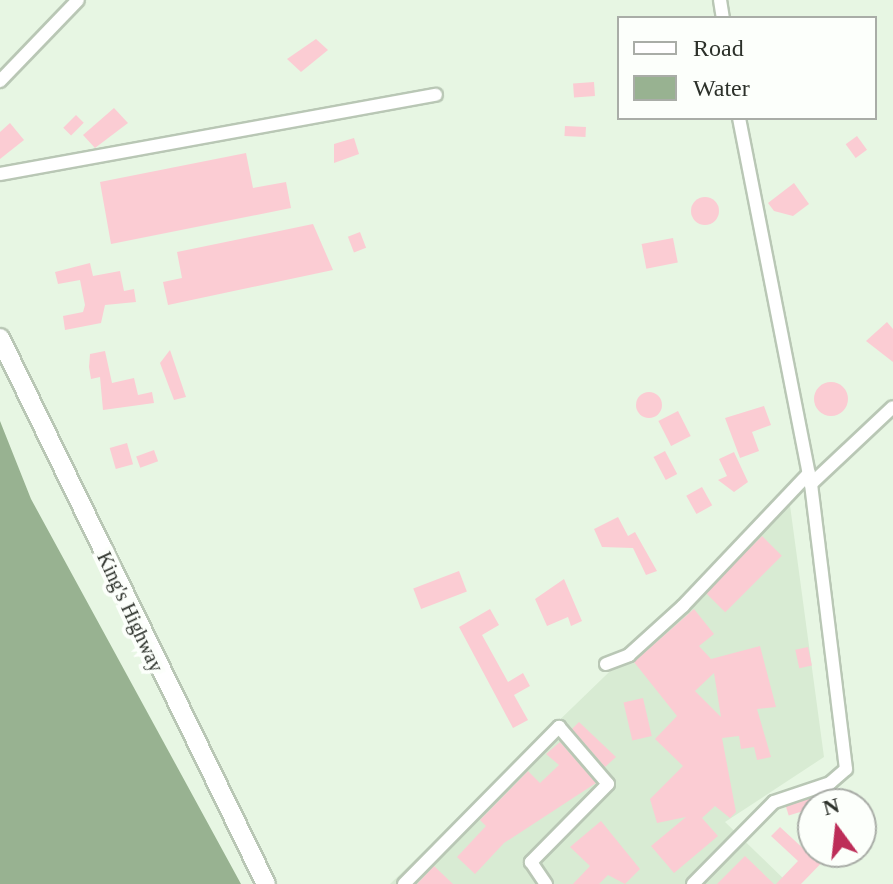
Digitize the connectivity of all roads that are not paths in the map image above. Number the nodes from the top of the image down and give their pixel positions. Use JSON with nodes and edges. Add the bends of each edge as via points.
{"nodes":[{"id":1,"x":78,"y":0,"type":"edge"},
{"id":2,"x":0,"y":81,"type":"edge"},
{"id":3,"x":436,"y":95,"type":"dead end"},
{"id":4,"x":739,"y":120,"type":"edge"},
{"id":5,"x":0,"y":174,"type":"edge"},
{"id":6,"x":0,"y":338,"type":"edge"},
{"id":7,"x":893,"y":407,"type":"edge"},
{"id":8,"x":810,"y":479,"type":"junction"},
{"id":9,"x":606,"y":664,"type":"dead end"},
{"id":10,"x":266,"y":884,"type":"edge"},
{"id":11,"x":404,"y":884,"type":"edge"},
{"id":12,"x":546,"y":884,"type":"edge"},
{"id":13,"x":693,"y":884,"type":"edge"}],
"edges":[{"from":1,"to":2,"type":"street"},
{"from":3,"to":5,"type":"street"},
{"from":4,"to":8,"type":"street"},
{"from":6,"to":10,"type":"highway","name":"King's Highway"},
{"from":7,"to":8,"type":"street"},
{"from":8,"to":9,"type":"street","via":[[629,655]]},
{"from":8,"to":13,"type":"street","via":[[848,761],[841,777],[774,802]]},
{"from":11,"to":12,"type":"street","via":[[559,727],[608,784],[531,862]]}]}
